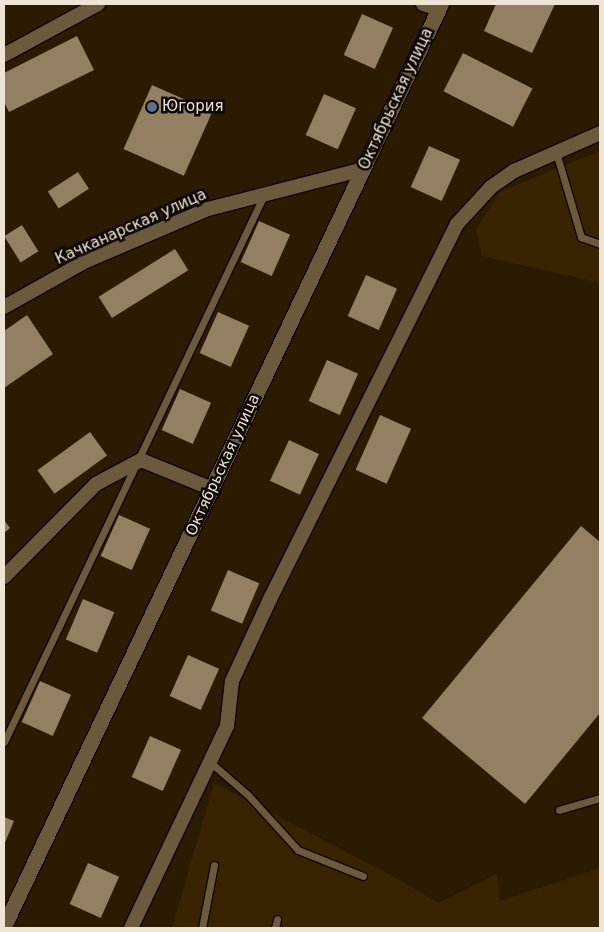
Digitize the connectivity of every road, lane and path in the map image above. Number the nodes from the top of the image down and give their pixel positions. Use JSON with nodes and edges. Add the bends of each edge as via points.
{"nodes":[{"id":1,"x":98,"y":4,"type":"edge"},
{"id":2,"x":423,"y":4,"type":"edge"},
{"id":3,"x":440,"y":6,"type":"edge"},
{"id":4,"x":4,"y":56,"type":"edge"},
{"id":5,"x":600,"y":133,"type":"edge"},
{"id":6,"x":556,"y":152,"type":"junction"},
{"id":7,"x":364,"y":169,"type":"junction"},
{"id":8,"x":264,"y":195,"type":"junction"},
{"id":9,"x":600,"y":244,"type":"edge"},
{"id":10,"x":4,"y":307,"type":"edge"},
{"id":11,"x":141,"y":460,"type":"junction"},
{"id":12,"x":212,"y":489,"type":"junction"},
{"id":13,"x":4,"y":577,"type":"edge"},
{"id":14,"x":4,"y":742,"type":"edge"},
{"id":15,"x":210,"y":762,"type":"junction"},
{"id":16,"x":600,"y":798,"type":"edge"},
{"id":17,"x":559,"y":810,"type":"dead end"},
{"id":18,"x":214,"y":865,"type":"dead end"},
{"id":19,"x":362,"y":876,"type":"dead end"},
{"id":20,"x":277,"y":919,"type":"dead end"},
{"id":21,"x":4,"y":926,"type":"edge"},
{"id":22,"x":131,"y":928,"type":"edge"},
{"id":23,"x":202,"y":928,"type":"edge"},
{"id":24,"x":275,"y":928,"type":"edge"}],
"edges":[{"from":1,"to":4,"type":"street"},
{"from":2,"to":3,"type":"street"},
{"from":3,"to":7,"type":"street","name":"Октябрьская улица"},
{"from":5,"to":6,"type":"street"},
{"from":6,"to":9,"type":"lane","via":[[581,237]]},
{"from":6,"to":15,"type":"street","via":[[498,182],[457,224],[271,596],[232,681],[227,726]]},
{"from":7,"to":8,"type":"street","name":"Качканарская улица"},
{"from":7,"to":12,"type":"street","name":"Октябрьская улица"},
{"from":8,"to":10,"type":"street","name":"Качканарская улица","via":[[208,209],[86,261]]},
{"from":8,"to":11,"type":"lane"},
{"from":11,"to":12,"type":"street"},
{"from":11,"to":13,"type":"street","via":[[96,484]]},
{"from":11,"to":14,"type":"lane"},
{"from":12,"to":21,"type":"street","name":"Октябрьская улица"},
{"from":15,"to":19,"type":"lane","via":[[248,795],[298,850]]},
{"from":15,"to":22,"type":"street"},
{"from":16,"to":17,"type":"lane"},
{"from":18,"to":23,"type":"lane"},
{"from":20,"to":24,"type":"lane"}]}
